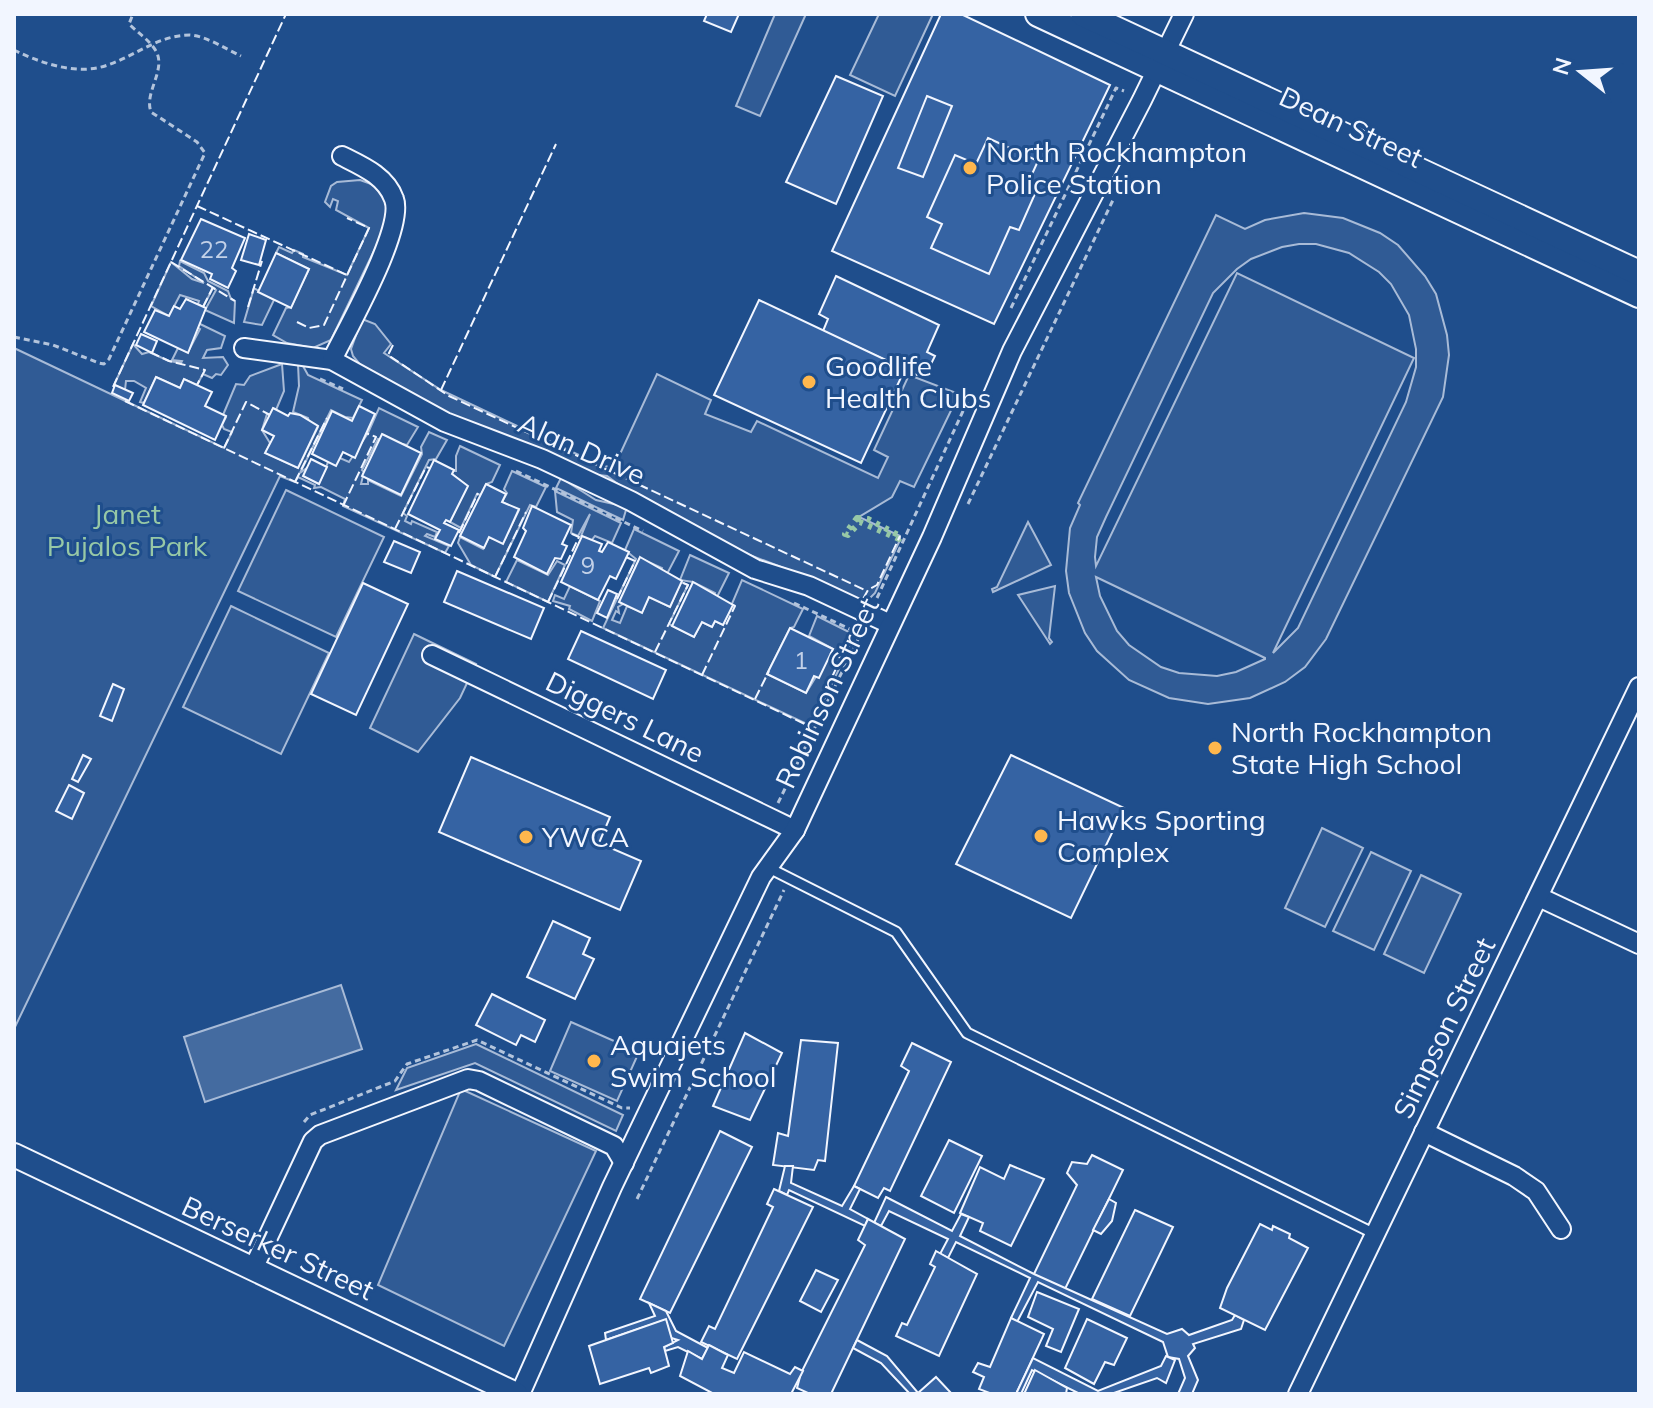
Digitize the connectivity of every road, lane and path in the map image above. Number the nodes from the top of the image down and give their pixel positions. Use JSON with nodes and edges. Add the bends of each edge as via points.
{"nodes":[{"id":1,"x":133,"y":14,"type":"edge"},
{"id":2,"x":1038,"y":14,"type":"edge"},
{"id":3,"x":1083,"y":14,"type":"edge"},
{"id":4,"x":1184,"y":14,"type":"edge"},
{"id":5,"x":151,"y":44,"type":"junction"},
{"id":6,"x":14,"y":50,"type":"edge"},
{"id":7,"x":241,"y":56,"type":"dead end"},
{"id":8,"x":1161,"y":61,"type":"junction"},
{"id":9,"x":342,"y":156,"type":"dead end"},
{"id":10,"x":1639,"y":273,"type":"edge"},
{"id":11,"x":1639,"y":295,"type":"edge"},
{"id":12,"x":14,"y":337,"type":"edge"},
{"id":13,"x":244,"y":348,"type":"dead end"},
{"id":14,"x":308,"y":358,"type":"junction"},
{"id":15,"x":332,"y":360,"type":"junction"},
{"id":16,"x":344,"y":390,"type":"dead end"},
{"id":17,"x":507,"y":467,"type":"dead end"},
{"id":18,"x":654,"y":536,"type":"dead end"},
{"id":19,"x":786,"y":599,"type":"dead end"},
{"id":20,"x":890,"y":624,"type":"junction"},
{"id":21,"x":858,"y":636,"type":"dead end"},
{"id":22,"x":432,"y":655,"type":"dead end"},
{"id":23,"x":1639,"y":687,"type":"edge"},
{"id":24,"x":795,"y":830,"type":"junction"},
{"id":25,"x":767,"y":867,"type":"junction"},
{"id":26,"x":1539,"y":897,"type":"junction"},
{"id":27,"x":1639,"y":944,"type":"edge"},
{"id":28,"x":1424,"y":1132,"type":"junction"},
{"id":29,"x":14,"y":1155,"type":"edge"},
{"id":30,"x":624,"y":1163,"type":"junction"},
{"id":31,"x":1561,"y":1229,"type":"dead end"},
{"id":32,"x":1375,"y":1234,"type":"junction"},
{"id":33,"x":253,"y":1269,"type":"junction"},
{"id":34,"x":518,"y":1394,"type":"edge"},
{"id":35,"x":1298,"y":1394,"type":"edge"}],
"edges":[{"from":1,"to":5,"type":"path","via":[[129,24]]},
{"from":2,"to":8,"type":"main road","name":"Dean Street"},
{"from":3,"to":8,"type":"main road","name":"Dean Street"},
{"from":4,"to":8,"type":"street","name":"Robinson Street"},
{"from":5,"to":6,"type":"path","via":[[96,68],[68,68]]},
{"from":5,"to":7,"type":"path","via":[[198,36]]},
{"from":5,"to":12,"type":"path","via":[[159,61],[151,112],[205,153],[119,343],[104,364]]},
{"from":8,"to":10,"type":"main road","name":"Dean Street"},
{"from":8,"to":11,"type":"main road","name":"Dean Street"},
{"from":8,"to":20,"type":"street","name":"Robinson Street","via":[[1012,351]]},
{"from":9,"to":15,"type":"street","via":[[368,169],[389,189],[395,217],[390,240]]},
{"from":13,"to":14,"type":"street","name":"Alan Drive"},
{"from":14,"to":15,"type":"street","name":"Alan Drive"},
{"from":14,"to":16,"type":"path","via":[[309,373]]},
{"from":15,"to":20,"type":"street","name":"Alan Drive","via":[[445,422],[631,501],[755,569],[809,586]]},
{"from":17,"to":18,"type":"path"},
{"from":19,"to":21,"type":"path"},
{"from":20,"to":24,"type":"street","name":"Robinson Street"},
{"from":22,"to":24,"type":"street","name":"Diggers Lane"},
{"from":23,"to":26,"type":"street","name":"Simpson Street"},
{"from":24,"to":25,"type":"street","name":"Robinson Street"},
{"from":25,"to":30,"type":"street","name":"Robinson Street"},
{"from":25,"to":32,"type":"lane","via":[[896,932],[967,1033]]},
{"from":26,"to":27,"type":"street"},
{"from":26,"to":28,"type":"street","name":"Simpson Street"},
{"from":28,"to":31,"type":"street","via":[[1536,1191]]},
{"from":28,"to":32,"type":"street","name":"Simpson Street"},
{"from":29,"to":33,"type":"street","name":"Berserker Street"},
{"from":30,"to":33,"type":"street","via":[[614,1146],[468,1079],[313,1141]]},
{"from":30,"to":34,"type":"street","name":"Robinson Street"},
{"from":32,"to":35,"type":"street","name":"Simpson Street"},
{"from":33,"to":34,"type":"street","name":"Berserker Street"}]}
